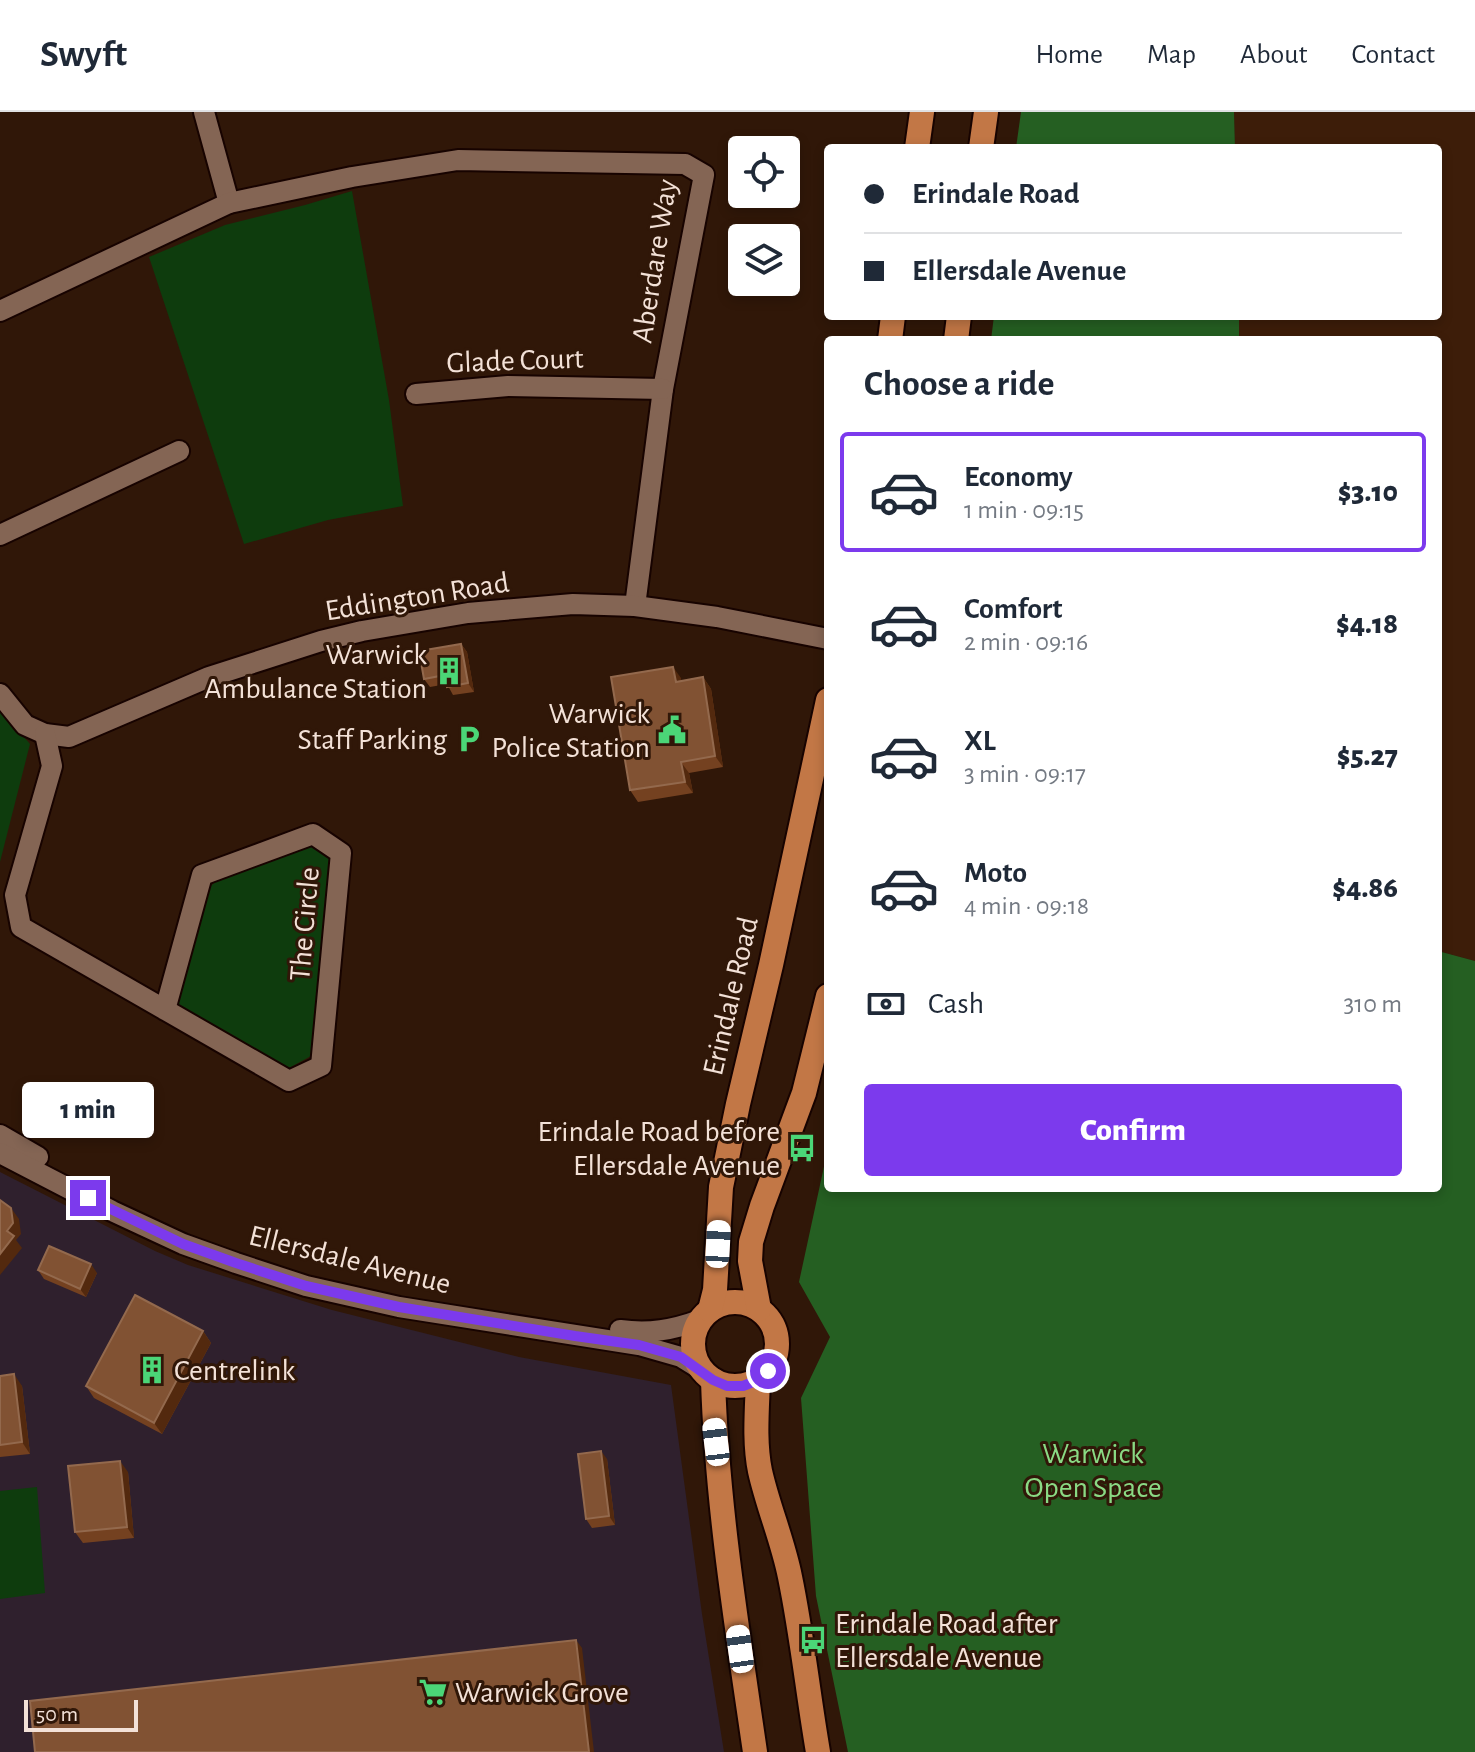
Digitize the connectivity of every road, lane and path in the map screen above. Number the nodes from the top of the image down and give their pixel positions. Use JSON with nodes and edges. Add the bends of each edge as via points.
{"nodes":[{"id":1,"x":204,"y":112,"type":"edge"},
{"id":2,"x":922,"y":112,"type":"edge"},
{"id":3,"x":986,"y":112,"type":"edge"},
{"id":4,"x":918,"y":144,"type":"edge"},
{"id":5,"x":982,"y":144,"type":"edge"},
{"id":6,"x":229,"y":203,"type":"junction"},
{"id":7,"x":0,"y":311,"type":"edge"},
{"id":8,"x":663,"y":389,"type":"junction"},
{"id":9,"x":416,"y":394,"type":"dead end"},
{"id":10,"x":179,"y":451,"type":"dead end"},
{"id":11,"x":0,"y":535,"type":"edge"},
{"id":12,"x":635,"y":606,"type":"junction"},
{"id":13,"x":824,"y":638,"type":"edge"},
{"id":14,"x":0,"y":694,"type":"edge"},
{"id":15,"x":824,"y":718,"type":"edge"},
{"id":16,"x":45,"y":734,"type":"junction"},
{"id":17,"x":165,"y":1010,"type":"junction"},
{"id":18,"x":824,"y":1012,"type":"edge"},
{"id":19,"x":0,"y":1135,"type":"edge"},
{"id":20,"x":0,"y":1153,"type":"edge"},
{"id":21,"x":759,"y":1309,"type":"junction"},
{"id":22,"x":705,"y":1315,"type":"junction"},
{"id":23,"x":707,"y":1375,"type":"junction"},
{"id":24,"x":758,"y":1380,"type":"junction"},
{"id":25,"x":755,"y":1752,"type":"edge"},
{"id":26,"x":818,"y":1752,"type":"edge"}],
"edges":[{"from":1,"to":6,"type":"street"},
{"from":2,"to":4,"type":"main road"},
{"from":3,"to":5,"type":"main road"},
{"from":6,"to":7,"type":"street","name":"Aberdare Way"},
{"from":6,"to":8,"type":"street","name":"Aberdare Way","via":[[458,160],[685,164],[704,175]]},
{"from":8,"to":9,"type":"street","name":"Glade Court","via":[[508,386]]},
{"from":8,"to":12,"type":"street","name":"Aberdare Way"},
{"from":10,"to":11,"type":"street"},
{"from":12,"to":13,"type":"street","name":"Eddington Road"},
{"from":12,"to":16,"type":"street","name":"Eddington Road","via":[[573,604],[468,613],[362,631],[209,677],[69,737]]},
{"from":14,"to":16,"type":"street","via":[[25,725]]},
{"from":15,"to":22,"type":"main road","name":"Erindale Road","via":[[721,1187],[715,1290]]},
{"from":16,"to":17,"type":"street","name":"The Circle","via":[[52,766],[15,895],[21,927]]},
{"from":17,"to":17,"type":"street","name":"The Circle","via":[[289,1081],[321,1066],[341,853],[313,834],[202,875]]},
{"from":18,"to":21,"type":"main road","via":[[804,1093],[751,1242]]},
{"from":19,"to":22,"type":"street","name":"Ellersdale Avenue","via":[[188,1232],[310,1274],[640,1333],[664,1331]]},
{"from":20,"to":23,"type":"street","name":"Ellersdale Avenue","via":[[183,1244],[306,1286],[399,1307],[639,1345],[681,1357]]},
{"from":21,"to":22,"type":"main road","via":[[735,1302]]},
{"from":21,"to":24,"type":"main road","via":[[776,1331],[778,1345],[775,1359]]},
{"from":22,"to":23,"type":"main road","name":"Erindale Road","via":[[693,1345]]},
{"from":23,"to":24,"type":"main road","via":[[727,1386]]},
{"from":23,"to":25,"type":"main road","name":"Erindale Road"},
{"from":24,"to":26,"type":"main road","via":[[759,1468],[787,1562]]}]}
